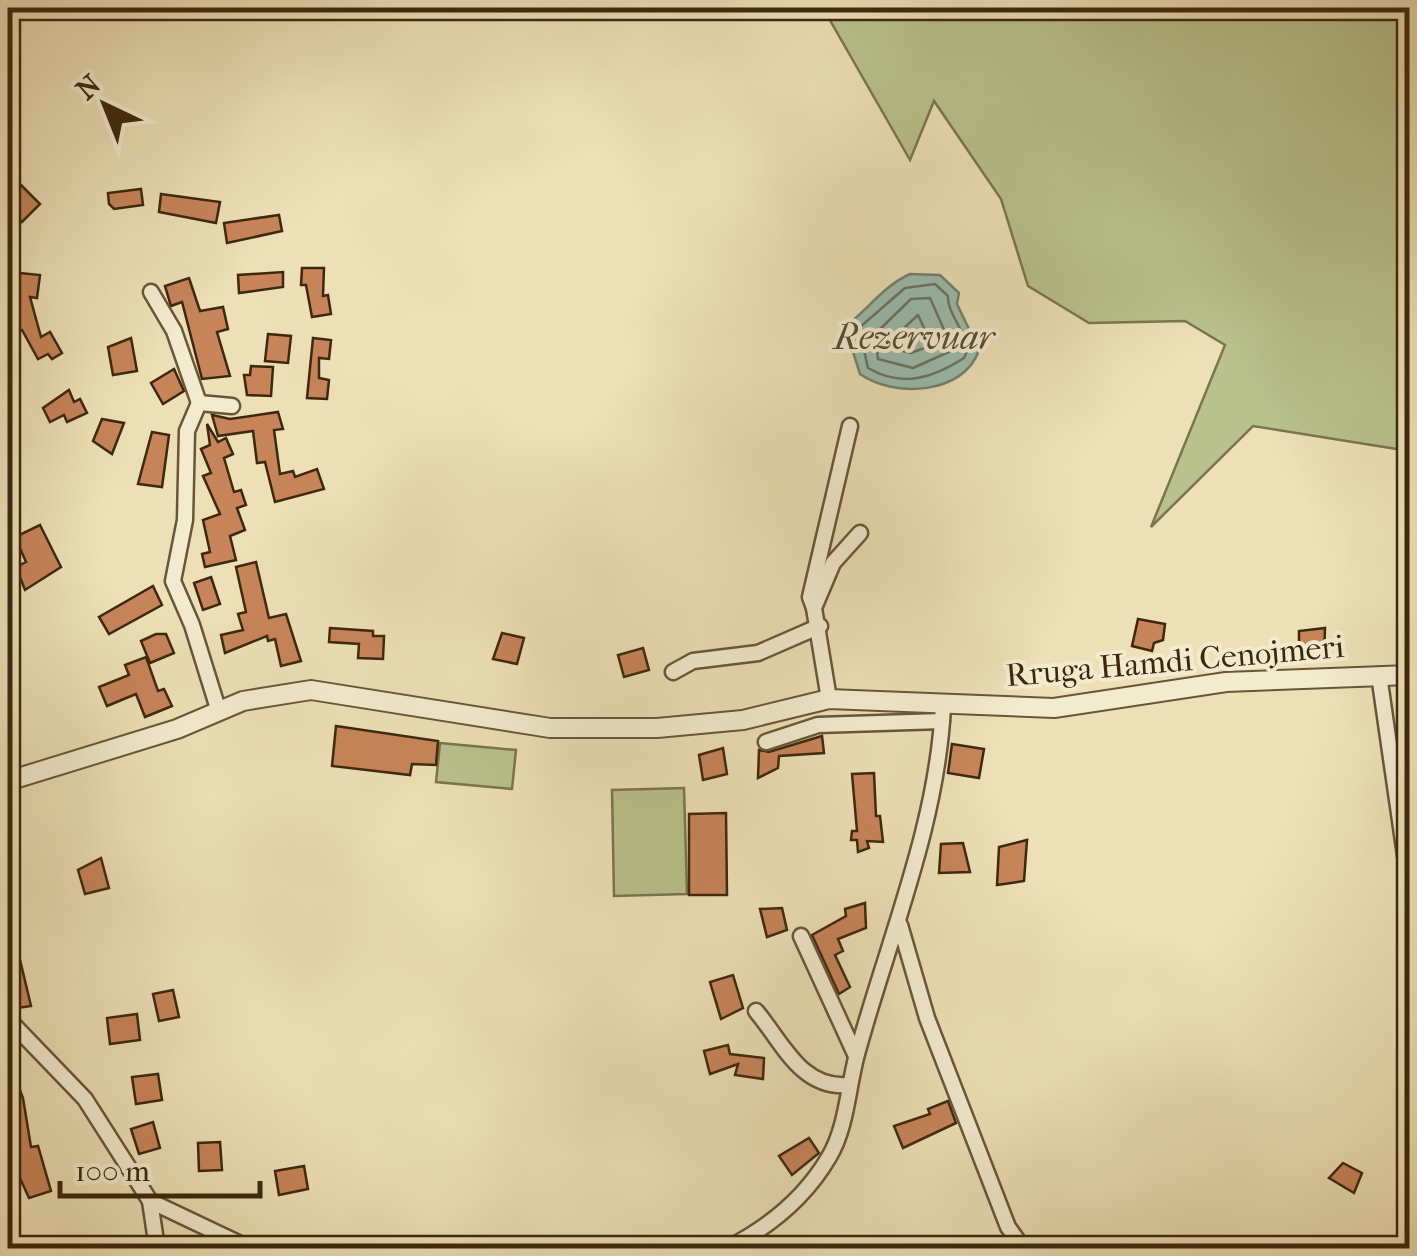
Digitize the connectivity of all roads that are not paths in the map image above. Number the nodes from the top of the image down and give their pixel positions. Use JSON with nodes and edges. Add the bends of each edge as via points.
{"nodes":[{"id":1,"x":15,"y":8,"type":"edge"},
{"id":2,"x":8,"y":14,"type":"edge"},
{"id":3,"x":151,"y":292,"type":"dead end"},
{"id":4,"x":199,"y":403,"type":"junction"},
{"id":5,"x":232,"y":406,"type":"dead end"},
{"id":6,"x":850,"y":426,"type":"dead end"},
{"id":7,"x":860,"y":533,"type":"dead end"},
{"id":8,"x":814,"y":608,"type":"junction"},
{"id":9,"x":820,"y":626,"type":"junction"},
{"id":10,"x":673,"y":672,"type":"dead end"},
{"id":11,"x":1379,"y":675,"type":"junction"},
{"id":12,"x":1410,"y":675,"type":"edge"},
{"id":13,"x":828,"y":699,"type":"junction"},
{"id":14,"x":218,"y":712,"type":"junction"},
{"id":15,"x":942,"y":713,"type":"junction"},
{"id":16,"x":766,"y":742,"type":"dead end"},
{"id":17,"x":8,"y":780,"type":"edge"},
{"id":18,"x":1406,"y":852,"type":"edge"},
{"id":19,"x":1410,"y":890,"type":"edge"},
{"id":20,"x":900,"y":924,"type":"junction"},
{"id":21,"x":800,"y":936,"type":"dead end"},
{"id":22,"x":756,"y":1011,"type":"dead end"},
{"id":23,"x":8,"y":1019,"type":"edge"},
{"id":24,"x":856,"y":1056,"type":"junction"},
{"id":25,"x":848,"y":1085,"type":"junction"},
{"id":26,"x":150,"y":1201,"type":"junction"},
{"id":27,"x":157,"y":1248,"type":"edge"},
{"id":28,"x":248,"y":1248,"type":"edge"},
{"id":29,"x":728,"y":1248,"type":"edge"},
{"id":30,"x":1023,"y":1248,"type":"edge"}],
"edges":[{"from":1,"to":2,"type":"street"},
{"from":3,"to":4,"type":"street","via":[[174,332]]},
{"from":4,"to":5,"type":"street"},
{"from":4,"to":14,"type":"street","via":[[187,431],[185,520],[172,581]]},
{"from":6,"to":8,"type":"street","via":[[810,597]]},
{"from":7,"to":8,"type":"street","via":[[834,563]]},
{"from":8,"to":9,"type":"street"},
{"from":9,"to":10,"type":"street","via":[[758,653],[693,660]]},
{"from":9,"to":13,"type":"street"},
{"from":11,"to":12,"type":"street","name":"Rruga Hamdi Cenojmeri"},
{"from":11,"to":15,"type":"street","name":"Rruga Hamdi Cenojmeri","via":[[1226,682],[1054,708]]},
{"from":11,"to":18,"type":"street"},
{"from":13,"to":14,"type":"street","name":"Rruga Hamdi Cenojmeri","via":[[743,720],[657,728],[550,728],[311,690],[242,700]]},
{"from":13,"to":15,"type":"street","name":"Rruga Hamdi Cenojmeri"},
{"from":14,"to":17,"type":"street","name":"Rruga Hamdi Cenojmeri"},
{"from":15,"to":16,"type":"street","via":[[818,725]]},
{"from":15,"to":20,"type":"street"},
{"from":18,"to":19,"type":"street"},
{"from":20,"to":24,"type":"street"},
{"from":20,"to":30,"type":"street","via":[[927,1018],[1008,1227]]},
{"from":21,"to":24,"type":"street"},
{"from":22,"to":25,"type":"street","via":[[808,1078]]},
{"from":23,"to":26,"type":"street","via":[[86,1099]]},
{"from":24,"to":25,"type":"street"},
{"from":25,"to":29,"type":"street","via":[[837,1142],[822,1168],[780,1216]]},
{"from":26,"to":27,"type":"street"},
{"from":26,"to":28,"type":"street"}]}
